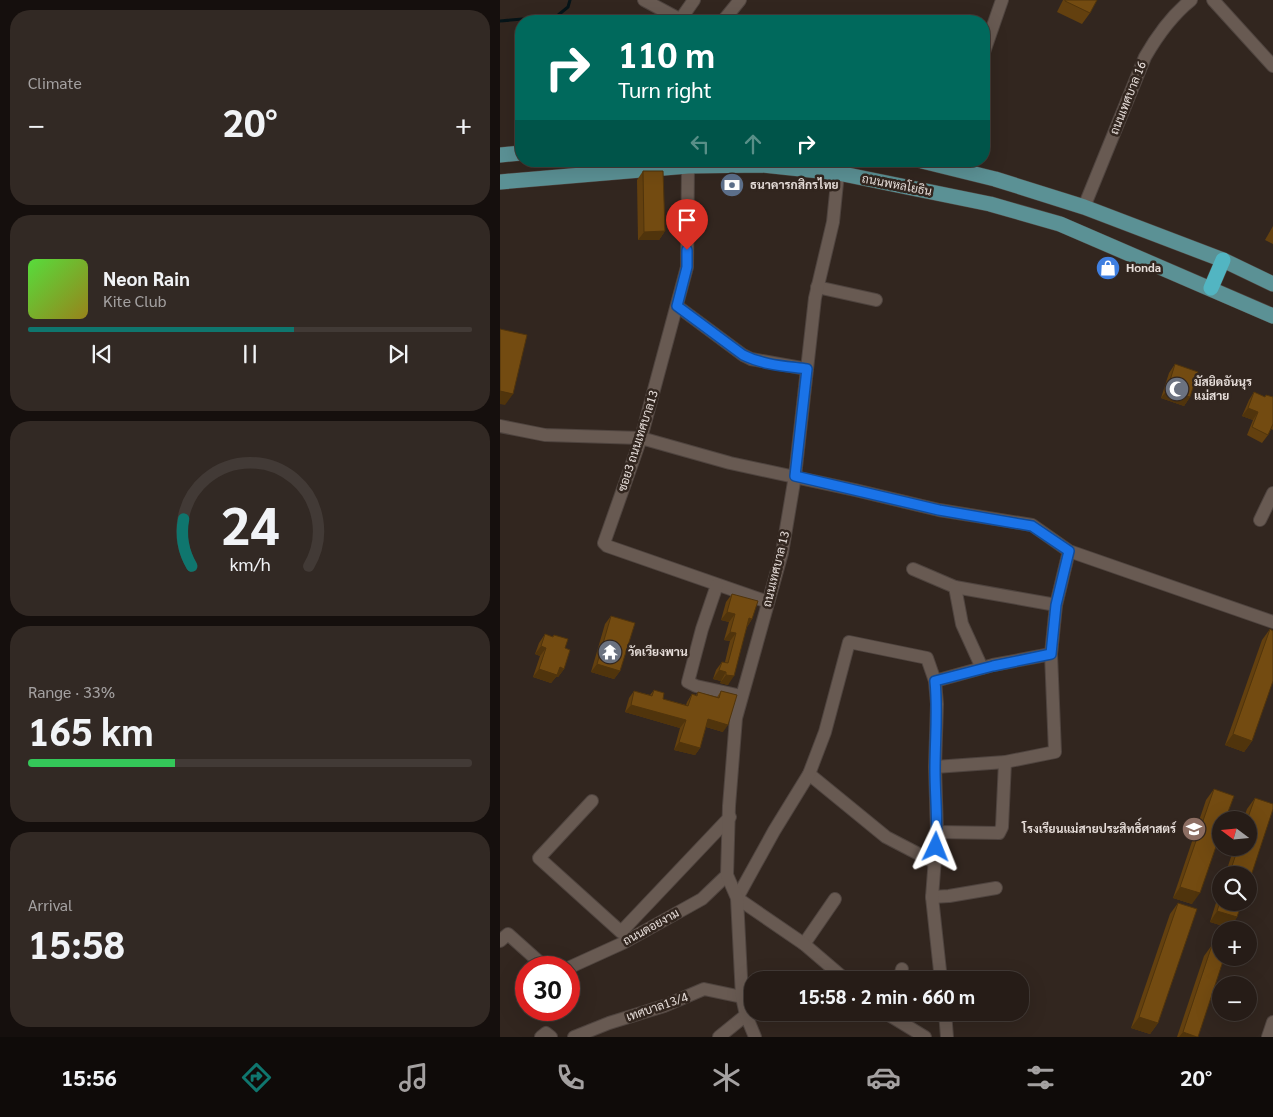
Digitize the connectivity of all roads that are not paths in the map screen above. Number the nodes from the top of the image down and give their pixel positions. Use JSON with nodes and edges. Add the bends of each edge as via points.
{"nodes":[{"id":1,"x":644,"y":0,"type":"edge"},
{"id":2,"x":694,"y":0,"type":"edge"},
{"id":3,"x":740,"y":0,"type":"edge"},
{"id":4,"x":1002,"y":0,"type":"edge"},
{"id":5,"x":1191,"y":0,"type":"edge"},
{"id":6,"x":1213,"y":0,"type":"edge"},
{"id":7,"x":672,"y":15,"type":"edge"},
{"id":8,"x":684,"y":15,"type":"edge"},
{"id":9,"x":728,"y":15,"type":"edge"},
{"id":10,"x":990,"y":35,"type":"edge"},
{"id":11,"x":1273,"y":66,"type":"edge"},
{"id":12,"x":515,"y":154,"type":"edge"},
{"id":13,"x":500,"y":155,"type":"edge"},
{"id":14,"x":676,"y":167,"type":"edge"},
{"id":15,"x":688,"y":167,"type":"edge"},
{"id":16,"x":782,"y":167,"type":"edge"},
{"id":17,"x":947,"y":167,"type":"edge"},
{"id":18,"x":838,"y":173,"type":"junction"},
{"id":19,"x":500,"y":182,"type":"edge"},
{"id":20,"x":1084,"y":207,"type":"junction"},
{"id":21,"x":1223,"y":260,"type":"junction"},
{"id":22,"x":1273,"y":284,"type":"edge"},
{"id":23,"x":817,"y":288,"type":"junction"},
{"id":24,"x":1211,"y":288,"type":"junction"},
{"id":25,"x":876,"y":300,"type":"dead end"},
{"id":26,"x":677,"y":306,"type":"junction"},
{"id":27,"x":1273,"y":316,"type":"edge"},
{"id":28,"x":807,"y":369,"type":"junction"},
{"id":29,"x":500,"y":426,"type":"edge"},
{"id":30,"x":641,"y":438,"type":"junction"},
{"id":31,"x":795,"y":476,"type":"junction"},
{"id":32,"x":1273,"y":492,"type":"edge"},
{"id":33,"x":1260,"y":520,"type":"dead end"},
{"id":34,"x":1069,"y":551,"type":"junction"},
{"id":35,"x":913,"y":569,"type":"dead end"},
{"id":36,"x":718,"y":585,"type":"junction"},
{"id":37,"x":955,"y":587,"type":"junction"},
{"id":38,"x":768,"y":602,"type":"junction"},
{"id":39,"x":1056,"y":605,"type":"junction"},
{"id":40,"x":1273,"y":622,"type":"edge"},
{"id":41,"x":1051,"y":654,"type":"junction"},
{"id":42,"x":982,"y":668,"type":"junction"},
{"id":43,"x":935,"y":681,"type":"junction"},
{"id":44,"x":741,"y":696,"type":"junction"},
{"id":45,"x":1005,"y":762,"type":"junction"},
{"id":46,"x":935,"y":767,"type":"junction"},
{"id":47,"x":809,"y":774,"type":"junction"},
{"id":48,"x":592,"y":801,"type":"dead end"},
{"id":49,"x":730,"y":817,"type":"junction"},
{"id":50,"x":937,"y":832,"type":"junction"},
{"id":51,"x":934,"y":862,"type":"junction"},
{"id":52,"x":727,"y":875,"type":"junction"},
{"id":53,"x":996,"y":888,"type":"dead end"},
{"id":54,"x":932,"y":897,"type":"junction"},
{"id":55,"x":737,"y":898,"type":"junction"},
{"id":56,"x":835,"y":899,"type":"dead end"},
{"id":57,"x":500,"y":941,"type":"edge"},
{"id":58,"x":804,"y":944,"type":"junction"},
{"id":59,"x":533,"y":956,"type":"edge"},
{"id":60,"x":580,"y":963,"type":"edge"},
{"id":61,"x":836,"y":971,"type":"edge"},
{"id":62,"x":940,"y":971,"type":"edge"},
{"id":63,"x":742,"y":997,"type":"junction"},
{"id":64,"x":744,"y":1006,"type":"edge"},
{"id":65,"x":744,"y":1018,"type":"edge"},
{"id":66,"x":748,"y":1021,"type":"edge"},
{"id":67,"x":899,"y":1021,"type":"edge"},
{"id":68,"x":946,"y":1021,"type":"edge"},
{"id":69,"x":1273,"y":1022,"type":"edge"},
{"id":70,"x":541,"y":1037,"type":"edge"},
{"id":71,"x":551,"y":1037,"type":"edge"},
{"id":72,"x":574,"y":1037,"type":"edge"},
{"id":73,"x":719,"y":1037,"type":"edge"},
{"id":74,"x":755,"y":1037,"type":"edge"},
{"id":75,"x":925,"y":1037,"type":"edge"},
{"id":76,"x":947,"y":1037,"type":"edge"},
{"id":77,"x":1268,"y":1037,"type":"edge"}],
"edges":[{"from":1,"to":7,"type":"street"},
{"from":2,"to":8,"type":"street"},
{"from":3,"to":9,"type":"street"},
{"from":4,"to":10,"type":"street"},
{"from":5,"to":20,"type":"street","name":"ถนนเทศบาล 16","via":[[1176,12],[1145,57]]},
{"from":6,"to":11,"type":"street"},
{"from":12,"to":13,"type":"main road"},
{"from":14,"to":19,"type":"main road","name":"ถนนพหลโยธิน"},
{"from":15,"to":26,"type":"street","name":"ซอย3 ถนนเทศบาล13","via":[[687,267]]},
{"from":16,"to":18,"type":"main road","name":"ถนนพหลโยธิน"},
{"from":17,"to":20,"type":"main road"},
{"from":18,"to":23,"type":"street","name":"ถนนเทศบาล 13","via":[[833,222]]},
{"from":18,"to":24,"type":"main road","name":"ถนนพหลโยธิน","via":[[990,204],[1060,224]]},
{"from":20,"to":21,"type":"main road"},
{"from":21,"to":22,"type":"main road"},
{"from":21,"to":24,"type":"highway"},
{"from":23,"to":25,"type":"street"},
{"from":23,"to":28,"type":"street","name":"ถนนเทศบาล 13"},
{"from":24,"to":27,"type":"main road","name":"ถนนพหลโยธิน"},
{"from":26,"to":28,"type":"street","via":[[751,359]]},
{"from":26,"to":30,"type":"street","name":"ซอย3 ถนนเทศบาล13"},
{"from":28,"to":31,"type":"street","name":"ถนนเทศบาล 13"},
{"from":29,"to":30,"type":"street","via":[[545,435]]},
{"from":30,"to":31,"type":"street","via":[[730,463]]},
{"from":30,"to":36,"type":"street","name":"ซอย3 ถนนเทศบาล13","via":[[604,543]]},
{"from":31,"to":34,"type":"street","via":[[939,510],[1032,526]]},
{"from":31,"to":38,"type":"street","name":"ถนนเทศบาล 13","via":[[782,553]]},
{"from":32,"to":33,"type":"street"},
{"from":34,"to":39,"type":"street"},
{"from":34,"to":40,"type":"street"},
{"from":35,"to":37,"type":"street"},
{"from":36,"to":38,"type":"street","name":"ซอย3 ถนนเทศบาล13"},
{"from":36,"to":44,"type":"street","via":[[688,682]]},
{"from":37,"to":39,"type":"street"},
{"from":37,"to":42,"type":"street","via":[[962,624]]},
{"from":38,"to":44,"type":"street","name":"ถนนเทศบาล 13"},
{"from":39,"to":41,"type":"street"},
{"from":41,"to":42,"type":"street"},
{"from":41,"to":45,"type":"street","via":[[1055,752]]},
{"from":42,"to":43,"type":"street"},
{"from":43,"to":46,"type":"street"},
{"from":43,"to":47,"type":"street","via":[[927,658],[850,642],[825,732]]},
{"from":44,"to":49,"type":"street","name":"ถนนเทศบาล 13","via":[[736,718]]},
{"from":45,"to":46,"type":"street"},
{"from":45,"to":50,"type":"street","via":[[1002,828],[999,833]]},
{"from":46,"to":50,"type":"street"},
{"from":47,"to":51,"type":"street","via":[[886,837]]},
{"from":47,"to":55,"type":"street"},
{"from":48,"to":49,"type":"street","via":[[539,858],[621,932]]},
{"from":49,"to":52,"type":"street","name":"ถนนเทศบาล 13"},
{"from":50,"to":51,"type":"street"},
{"from":51,"to":54,"type":"street"},
{"from":52,"to":55,"type":"street"},
{"from":52,"to":60,"type":"street","name":"ถนนดอยงาม","via":[[702,899],[623,944]]},
{"from":53,"to":54,"type":"street"},
{"from":54,"to":62,"type":"street"},
{"from":55,"to":58,"type":"street"},
{"from":55,"to":63,"type":"street"},
{"from":56,"to":58,"type":"street"},
{"from":57,"to":59,"type":"street","via":[[508,934]]},
{"from":58,"to":61,"type":"street"},
{"from":63,"to":64,"type":"street"},
{"from":63,"to":72,"type":"street","name":"เทศบาล13/4","via":[[704,989]]},
{"from":65,"to":73,"type":"street"},
{"from":66,"to":74,"type":"street"},
{"from":67,"to":75,"type":"street"},
{"from":68,"to":76,"type":"street"},
{"from":69,"to":77,"type":"street"},
{"from":70,"to":71,"type":"street","via":[[546,1032]]}]}
